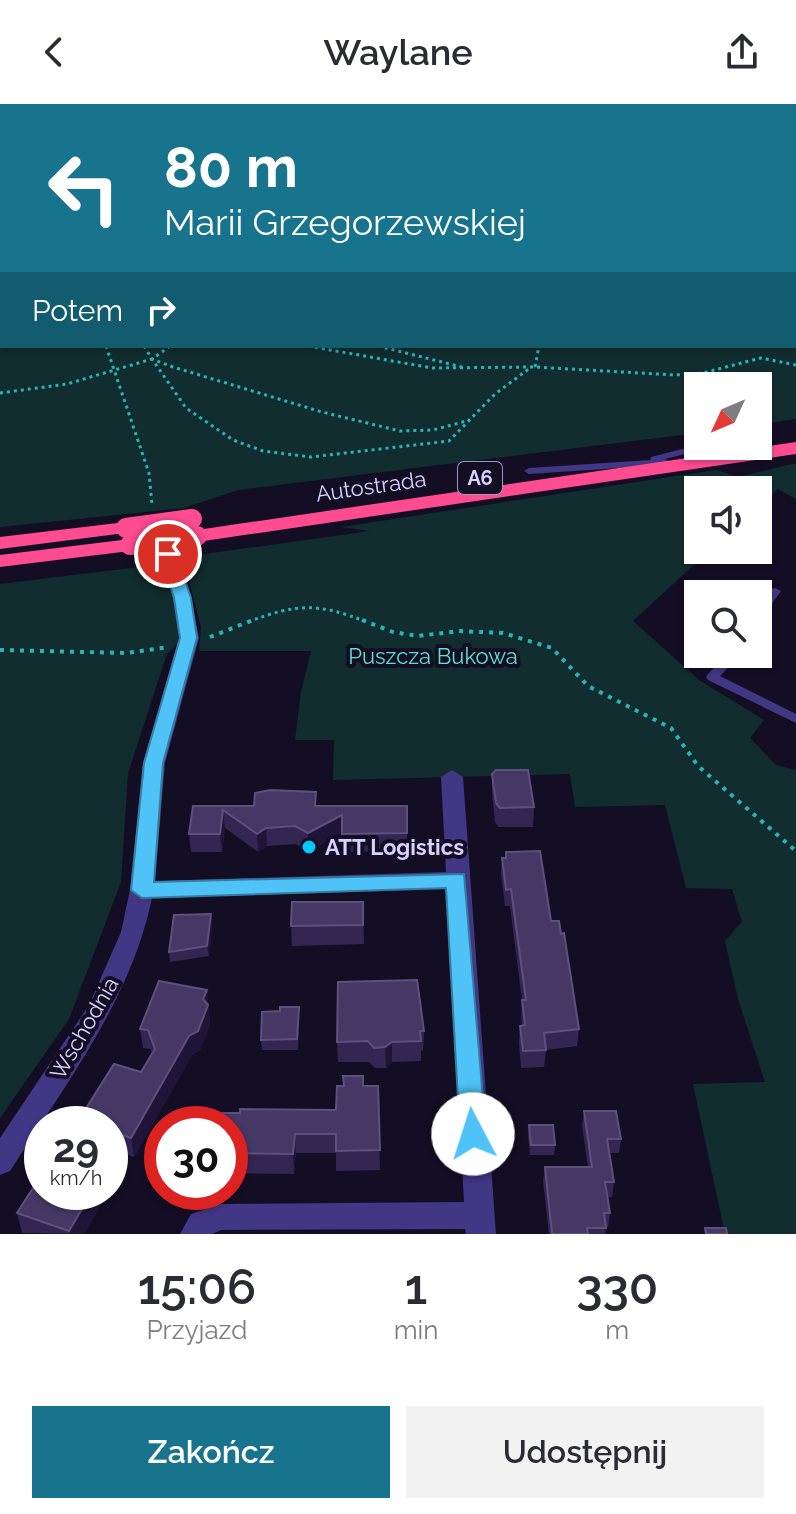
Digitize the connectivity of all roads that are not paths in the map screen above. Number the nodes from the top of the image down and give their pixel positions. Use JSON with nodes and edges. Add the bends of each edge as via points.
{"nodes":[{"id":1,"x":796,"y":433,"type":"edge"},
{"id":2,"x":772,"y":436,"type":"edge"},
{"id":3,"x":796,"y":448,"type":"edge"},
{"id":4,"x":684,"y":449,"type":"edge"},
{"id":5,"x":684,"y":451,"type":"edge"},
{"id":6,"x":772,"y":452,"type":"edge"},
{"id":7,"x":706,"y":460,"type":"edge"},
{"id":8,"x":718,"y":460,"type":"edge"},
{"id":9,"x":632,"y":464,"type":"junction"},
{"id":10,"x":529,"y":471,"type":"junction"},
{"id":11,"x":554,"y":484,"type":"junction"},
{"id":12,"x":194,"y":528,"type":"junction"},
{"id":13,"x":128,"y":536,"type":"junction"},
{"id":14,"x":0,"y":543,"type":"edge"},
{"id":15,"x":168,"y":554,"type":"dead end"},
{"id":16,"x":0,"y":561,"type":"edge"},
{"id":17,"x":775,"y":591,"type":"dead end"},
{"id":18,"x":772,"y":595,"type":"edge"},
{"id":19,"x":721,"y":668,"type":"edge"},
{"id":20,"x":796,"y":719,"type":"edge"},
{"id":21,"x":452,"y":777,"type":"dead end"},
{"id":22,"x":456,"y":880,"type":"junction"},
{"id":23,"x":142,"y":890,"type":"junction"},
{"id":24,"x":0,"y":1162,"type":"edge"},
{"id":25,"x":480,"y":1225,"type":"edge"},
{"id":26,"x":195,"y":1234,"type":"edge"}],
"edges":[{"from":1,"to":2,"type":"highway"},
{"from":3,"to":6,"type":"highway","name":"Autostrada","number":"A6"},
{"from":4,"to":10,"type":"highway","name":"Autostrada","number":"A6"},
{"from":5,"to":9,"type":"lane"},
{"from":7,"to":9,"type":"lane"},
{"from":8,"to":11,"type":"highway","name":"Autostrada","number":"A6"},
{"from":9,"to":10,"type":"lane"},
{"from":9,"to":11,"type":"lane"},
{"from":10,"to":12,"type":"highway","name":"Autostrada","number":"A6"},
{"from":11,"to":12,"type":"highway","name":"Autostrada","number":"A6"},
{"from":12,"to":13,"type":"highway","name":"Autostrada","number":"A6","bridge":true},
{"from":13,"to":14,"type":"highway","name":"Autostrada","number":"A6"},
{"from":13,"to":16,"type":"highway","name":"Autostrada","number":"A6"},
{"from":15,"to":23,"type":"street","name":"Wschodnia","via":[[189,638],[154,763]]},
{"from":17,"to":18,"type":"lane"},
{"from":19,"to":20,"type":"lane","via":[[712,677]]},
{"from":21,"to":22,"type":"street"},
{"from":22,"to":23,"type":"street"},
{"from":22,"to":25,"type":"street"},
{"from":23,"to":24,"type":"street","name":"Wschodnia","via":[[133,932],[100,1009]]},
{"from":25,"to":26,"type":"street","via":[[220,1217],[202,1224]]}]}
